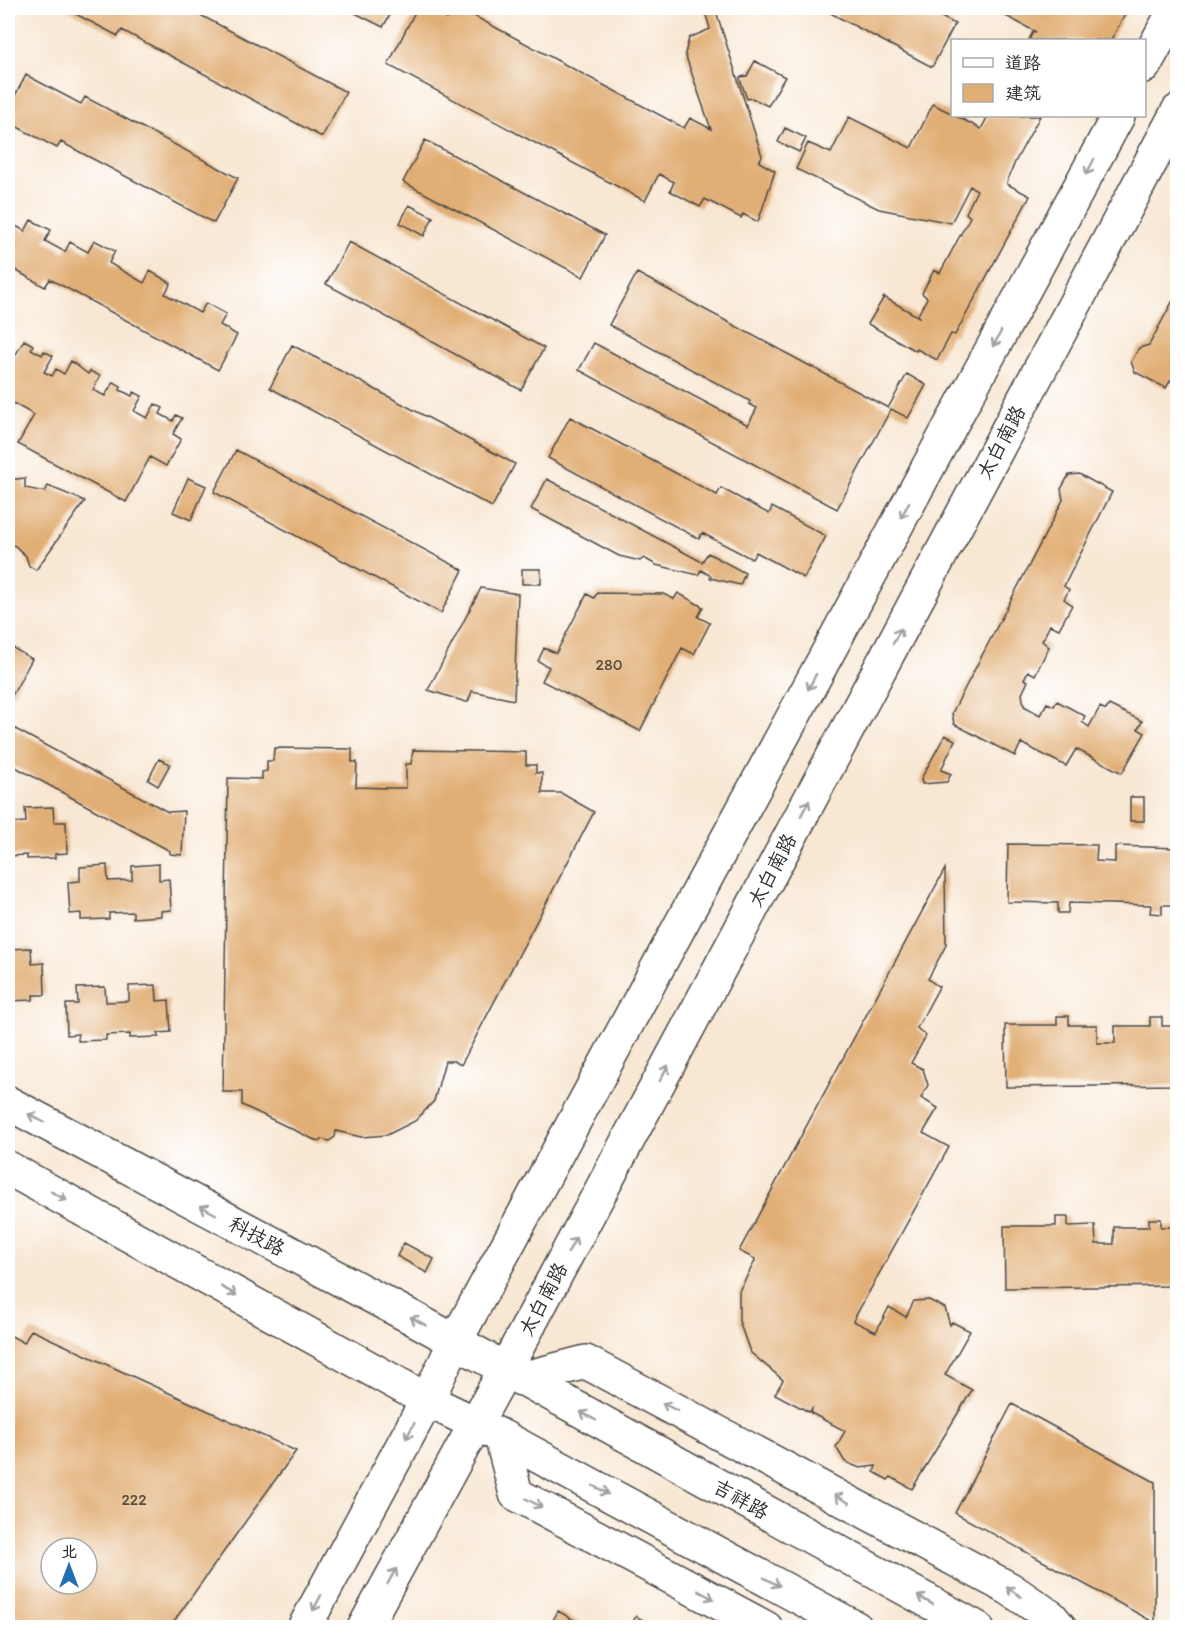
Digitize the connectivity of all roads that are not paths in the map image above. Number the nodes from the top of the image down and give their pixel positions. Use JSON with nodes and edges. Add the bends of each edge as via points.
{"nodes":[{"id":1,"x":1176,"y":8,"type":"edge"},
{"id":2,"x":1146,"y":62,"type":"edge"},
{"id":3,"x":1178,"y":111,"type":"edge"},
{"id":4,"x":1117,"y":117,"type":"edge"},
{"id":5,"x":8,"y":1103,"type":"edge"},
{"id":6,"x":8,"y":1168,"type":"edge"},
{"id":7,"x":455,"y":1342,"type":"junction"},
{"id":8,"x":513,"y":1375,"type":"junction"},
{"id":9,"x":427,"y":1400,"type":"junction"},
{"id":10,"x":488,"y":1429,"type":"junction"},
{"id":11,"x":304,"y":1628,"type":"edge"},
{"id":12,"x":364,"y":1628,"type":"edge"},
{"id":13,"x":766,"y":1628,"type":"edge"},
{"id":14,"x":856,"y":1628,"type":"edge"},
{"id":15,"x":977,"y":1628,"type":"edge"},
{"id":16,"x":1060,"y":1628,"type":"edge"}],
"edges":[{"from":1,"to":2,"type":"main road"},
{"from":8,"to":3,"type":"main road","name":"太白南路","one_way":true},
{"from":4,"to":7,"type":"main road","one_way":true},
{"from":7,"to":5,"type":"main road","name":"科技路","one_way":true},
{"from":6,"to":9,"type":"main road","one_way":true},
{"from":7,"to":8,"type":"main road","name":"科技路"},
{"from":7,"to":9,"type":"main road"},
{"from":8,"to":10,"type":"main road","name":"太白南路"},
{"from":15,"to":8,"type":"main road","name":"吉祥路","one_way":true},
{"from":16,"to":8,"type":"main road","one_way":true,"via":[[1051,1617],[1010,1589],[586,1362]]},
{"from":9,"to":10,"type":"main road"},
{"from":9,"to":11,"type":"main road","one_way":true},
{"from":12,"to":10,"type":"main road","name":"太白南路","one_way":true},
{"from":10,"to":13,"type":"main road","one_way":true,"via":[[516,1494]]},
{"from":10,"to":14,"type":"main road","one_way":true}]}
